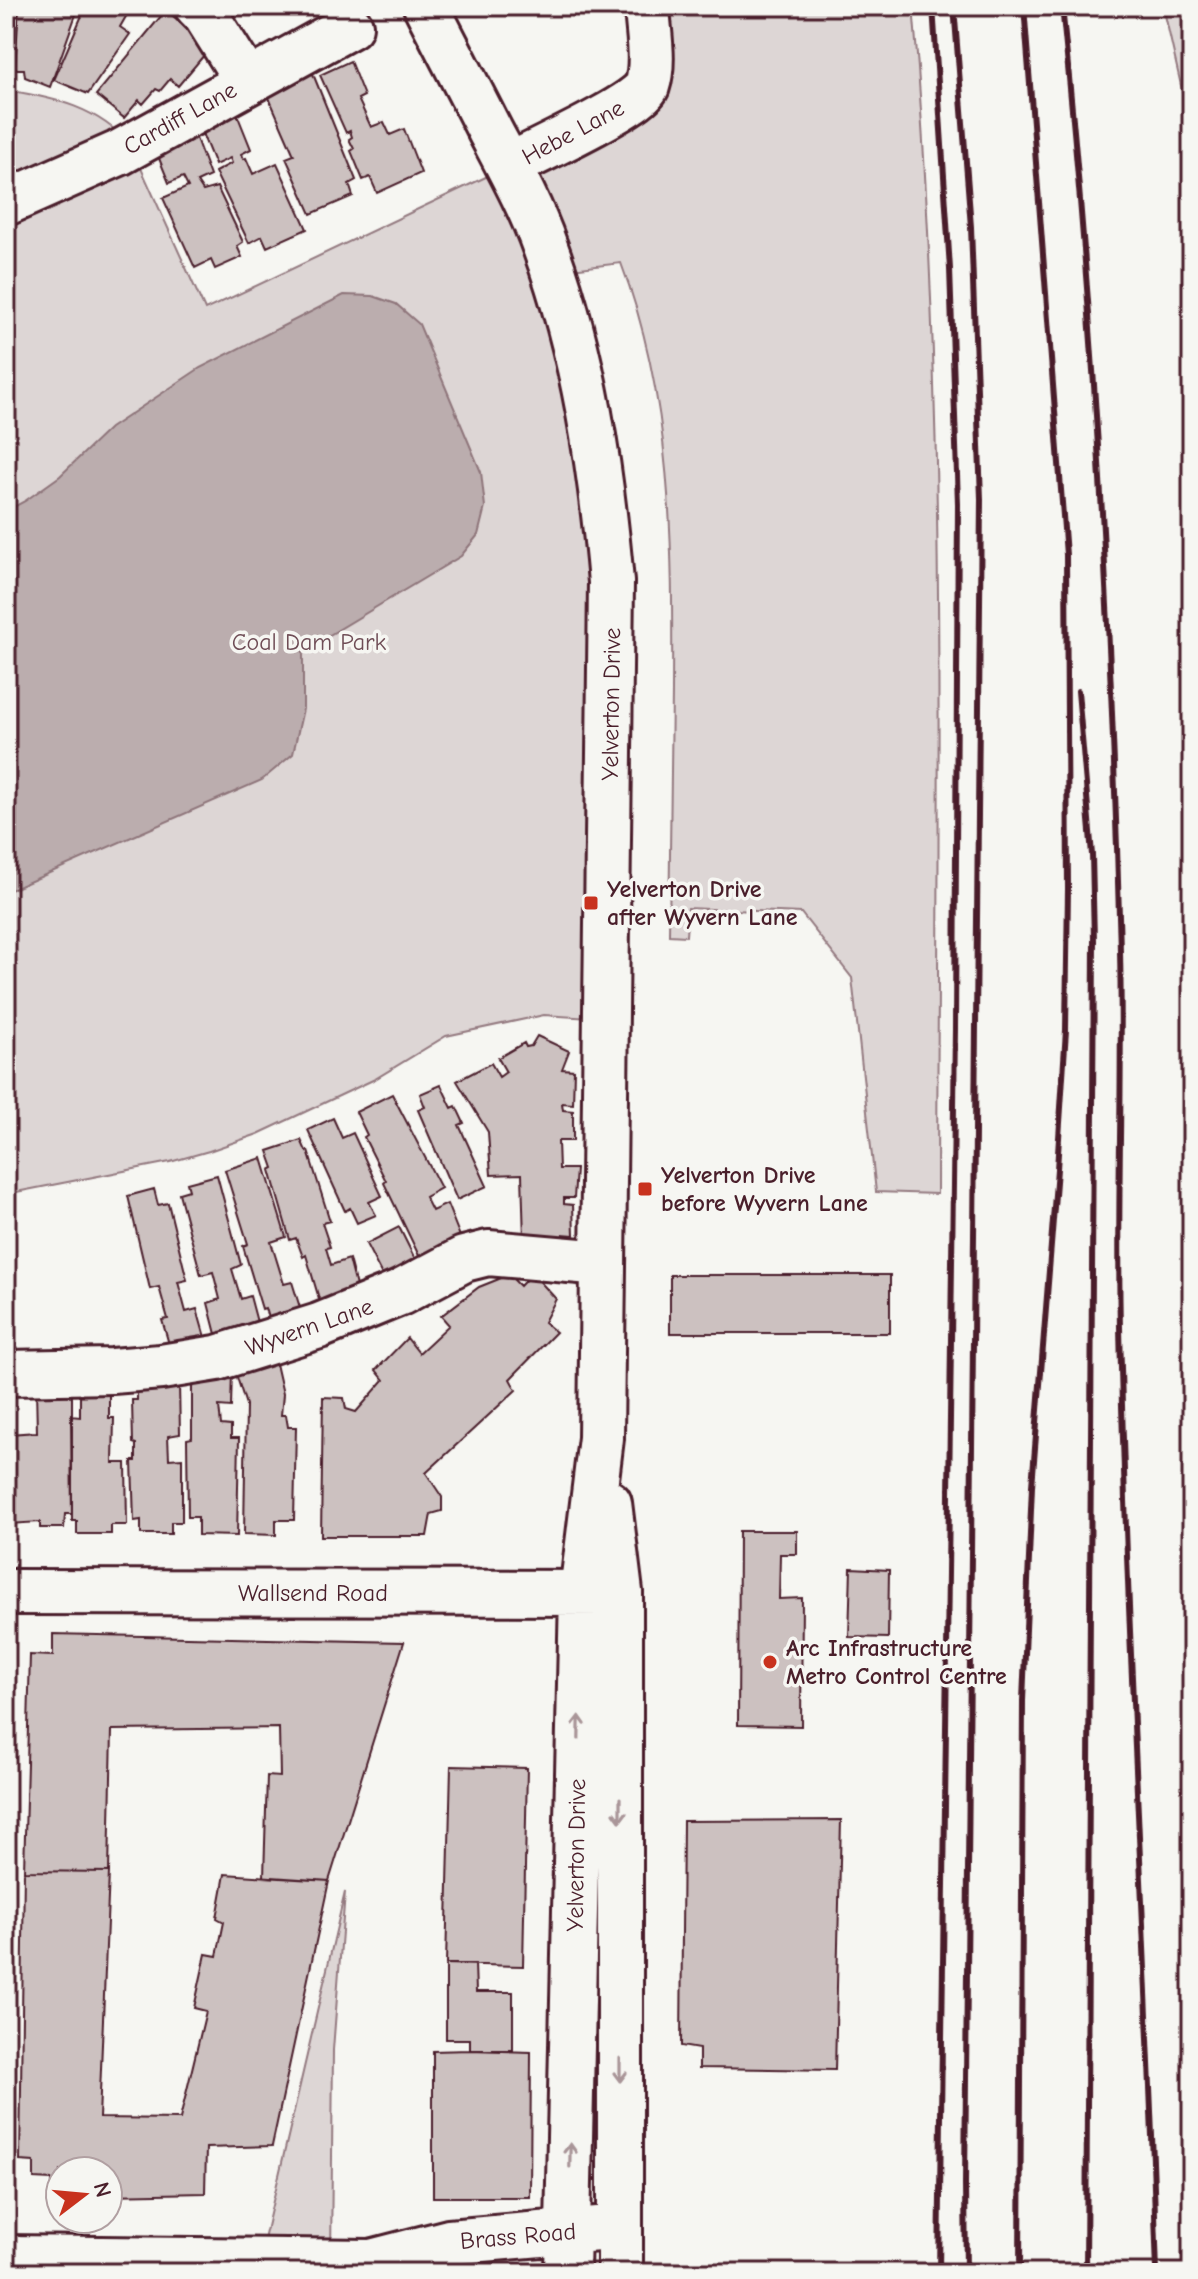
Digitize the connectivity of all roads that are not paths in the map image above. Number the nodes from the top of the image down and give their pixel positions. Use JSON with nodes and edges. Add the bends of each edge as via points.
{"nodes":[{"id":1,"x":197,"y":6,"type":"edge"},
{"id":2,"x":426,"y":6,"type":"edge"},
{"id":3,"x":647,"y":6,"type":"edge"},
{"id":4,"x":350,"y":26,"type":"dead end"},
{"id":5,"x":247,"y":81,"type":"junction"},
{"id":6,"x":509,"y":166,"type":"junction"},
{"id":7,"x":6,"y":203,"type":"edge"},
{"id":8,"x":603,"y":1263,"type":"junction"},
{"id":9,"x":6,"y":1373,"type":"edge"},
{"id":10,"x":6,"y":1592,"type":"edge"},
{"id":11,"x":601,"y":1593,"type":"junction"},
{"id":12,"x":620,"y":2227,"type":"junction"},
{"id":13,"x":567,"y":2253,"type":"edge"},
{"id":14,"x":6,"y":2258,"type":"edge"},
{"id":15,"x":388,"y":2268,"type":"edge"},
{"id":16,"x":620,"y":2273,"type":"edge"}],
"edges":[{"from":1,"to":5,"type":"street"},
{"from":2,"to":6,"type":"street","name":"Yelverton Drive"},
{"from":3,"to":6,"type":"street","name":"Hebe Lane","via":[[646,90]]},
{"from":4,"to":5,"type":"street","name":"Cardiff Lane"},
{"from":5,"to":7,"type":"street","name":"Cardiff Lane","via":[[119,153]]},
{"from":6,"to":8,"type":"street","name":"Yelverton Drive","via":[[562,300],[584,389],[607,539],[612,636]]},
{"from":8,"to":9,"type":"street","name":"Wyvern Lane","via":[[488,1253],[464,1259],[400,1293],[319,1326],[217,1358],[112,1371]]},
{"from":8,"to":11,"type":"street","name":"Yelverton Drive"},
{"from":10,"to":11,"type":"street","name":"Wallsend Road"},
{"from":11,"to":12,"type":"street","name":"Yelverton Drive","one_way":true},
{"from":13,"to":11,"type":"street","name":"Yelverton Drive","one_way":true},
{"from":12,"to":13,"type":"street","name":"Brass Road"},
{"from":12,"to":16,"type":"street","name":"Yelverton Drive"},
{"from":13,"to":15,"type":"street","name":"Brass Road","via":[[449,2242]]},
{"from":14,"to":15,"type":"street","name":"Brass Road"}]}
